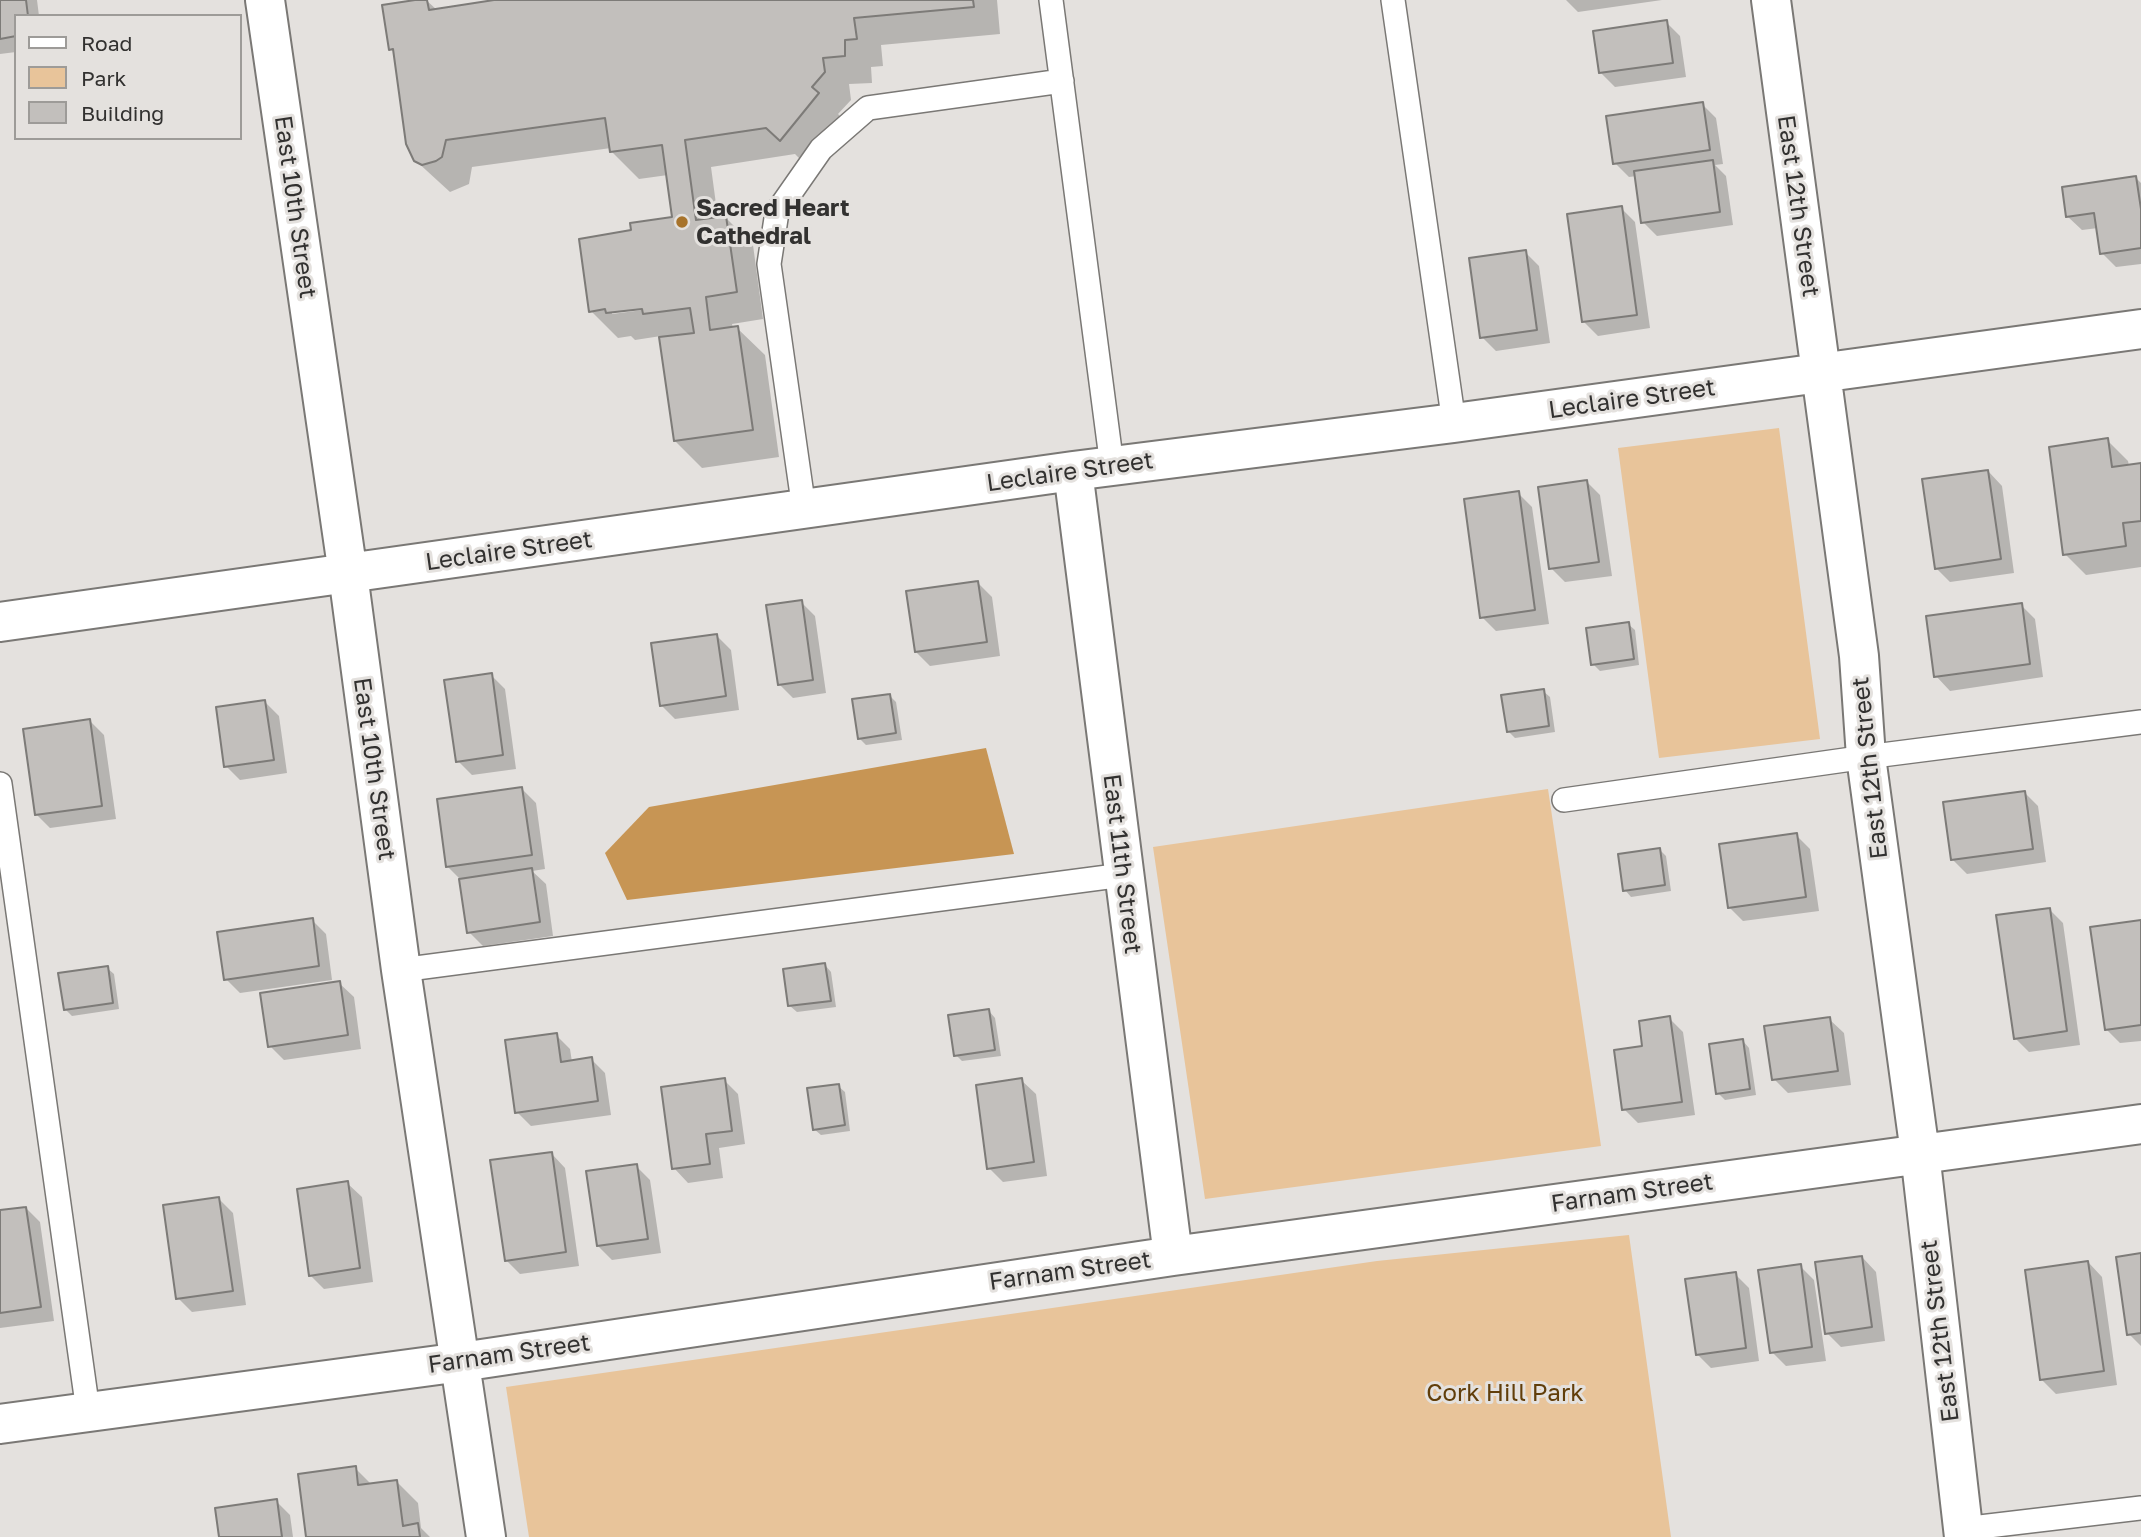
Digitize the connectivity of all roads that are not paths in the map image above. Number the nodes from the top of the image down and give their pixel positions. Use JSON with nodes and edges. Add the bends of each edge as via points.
{"nodes":[{"id":1,"x":265,"y":0,"type":"edge"},
{"id":2,"x":1051,"y":0,"type":"edge"},
{"id":3,"x":1393,"y":0,"type":"edge"},
{"id":4,"x":1771,"y":0,"type":"edge"},
{"id":5,"x":1062,"y":81,"type":"junction"},
{"id":6,"x":2141,"y":329,"type":"edge"},
{"id":7,"x":1820,"y":374,"type":"junction"},
{"id":8,"x":1454,"y":423,"type":"junction"},
{"id":9,"x":1112,"y":466,"type":"junction"},
{"id":10,"x":1073,"y":471,"type":"junction"},
{"id":11,"x":804,"y":509,"type":"junction"},
{"id":12,"x":348,"y":574,"type":"junction"},
{"id":13,"x":0,"y":622,"type":"edge"},
{"id":14,"x":2141,"y":722,"type":"edge"},
{"id":15,"x":1866,"y":757,"type":"junction"},
{"id":16,"x":0,"y":784,"type":"edge"},
{"id":17,"x":1564,"y":800,"type":"dead end"},
{"id":18,"x":1123,"y":875,"type":"junction"},
{"id":19,"x":401,"y":970,"type":"junction"},
{"id":20,"x":2141,"y":1124,"type":"edge"},
{"id":21,"x":1920,"y":1153,"type":"junction"},
{"id":22,"x":1173,"y":1256,"type":"junction"},
{"id":23,"x":461,"y":1362,"type":"junction"},
{"id":24,"x":88,"y":1412,"type":"junction"},
{"id":25,"x":0,"y":1424,"type":"edge"},
{"id":26,"x":2141,"y":1508,"type":"edge"},
{"id":27,"x":1964,"y":1533,"type":"edge"},
{"id":28,"x":486,"y":1537,"type":"edge"}],
"edges":[{"from":1,"to":12,"type":"street","name":"East 10th Street"},
{"from":2,"to":5,"type":"lane"},
{"from":3,"to":8,"type":"lane"},
{"from":4,"to":7,"type":"street","name":"East 12th Street"},
{"from":5,"to":9,"type":"lane"},
{"from":5,"to":11,"type":"lane","via":[[869,108],[821,149],[777,212],[769,264]]},
{"from":6,"to":7,"type":"street","name":"Leclaire Street"},
{"from":7,"to":8,"type":"street","name":"Leclaire Street"},
{"from":7,"to":15,"type":"street","name":"East 12th Street","via":[[1859,656]]},
{"from":8,"to":9,"type":"street","name":"Leclaire Street"},
{"from":9,"to":10,"type":"street","name":"Leclaire Street"},
{"from":10,"to":11,"type":"street","name":"Leclaire Street"},
{"from":10,"to":18,"type":"street","name":"East 11th Street"},
{"from":11,"to":12,"type":"street","name":"Leclaire Street"},
{"from":12,"to":13,"type":"street","name":"Leclaire Street"},
{"from":12,"to":19,"type":"street","name":"East 10th Street"},
{"from":14,"to":15,"type":"lane"},
{"from":15,"to":17,"type":"lane"},
{"from":15,"to":21,"type":"street","name":"East 12th Street"},
{"from":16,"to":24,"type":"lane"},
{"from":18,"to":19,"type":"lane"},
{"from":18,"to":22,"type":"street","name":"East 11th Street"},
{"from":19,"to":23,"type":"street","name":"East 10th Street"},
{"from":20,"to":21,"type":"street","name":"Farnam Street"},
{"from":21,"to":22,"type":"street","name":"Farnam Street"},
{"from":21,"to":27,"type":"street","name":"East 12th Street"},
{"from":22,"to":23,"type":"street","name":"Farnam Street"},
{"from":23,"to":24,"type":"street","name":"Farnam Street"},
{"from":23,"to":28,"type":"street","name":"East 10th Street"},
{"from":24,"to":25,"type":"street","name":"Farnam Street"},
{"from":26,"to":27,"type":"lane"}]}
